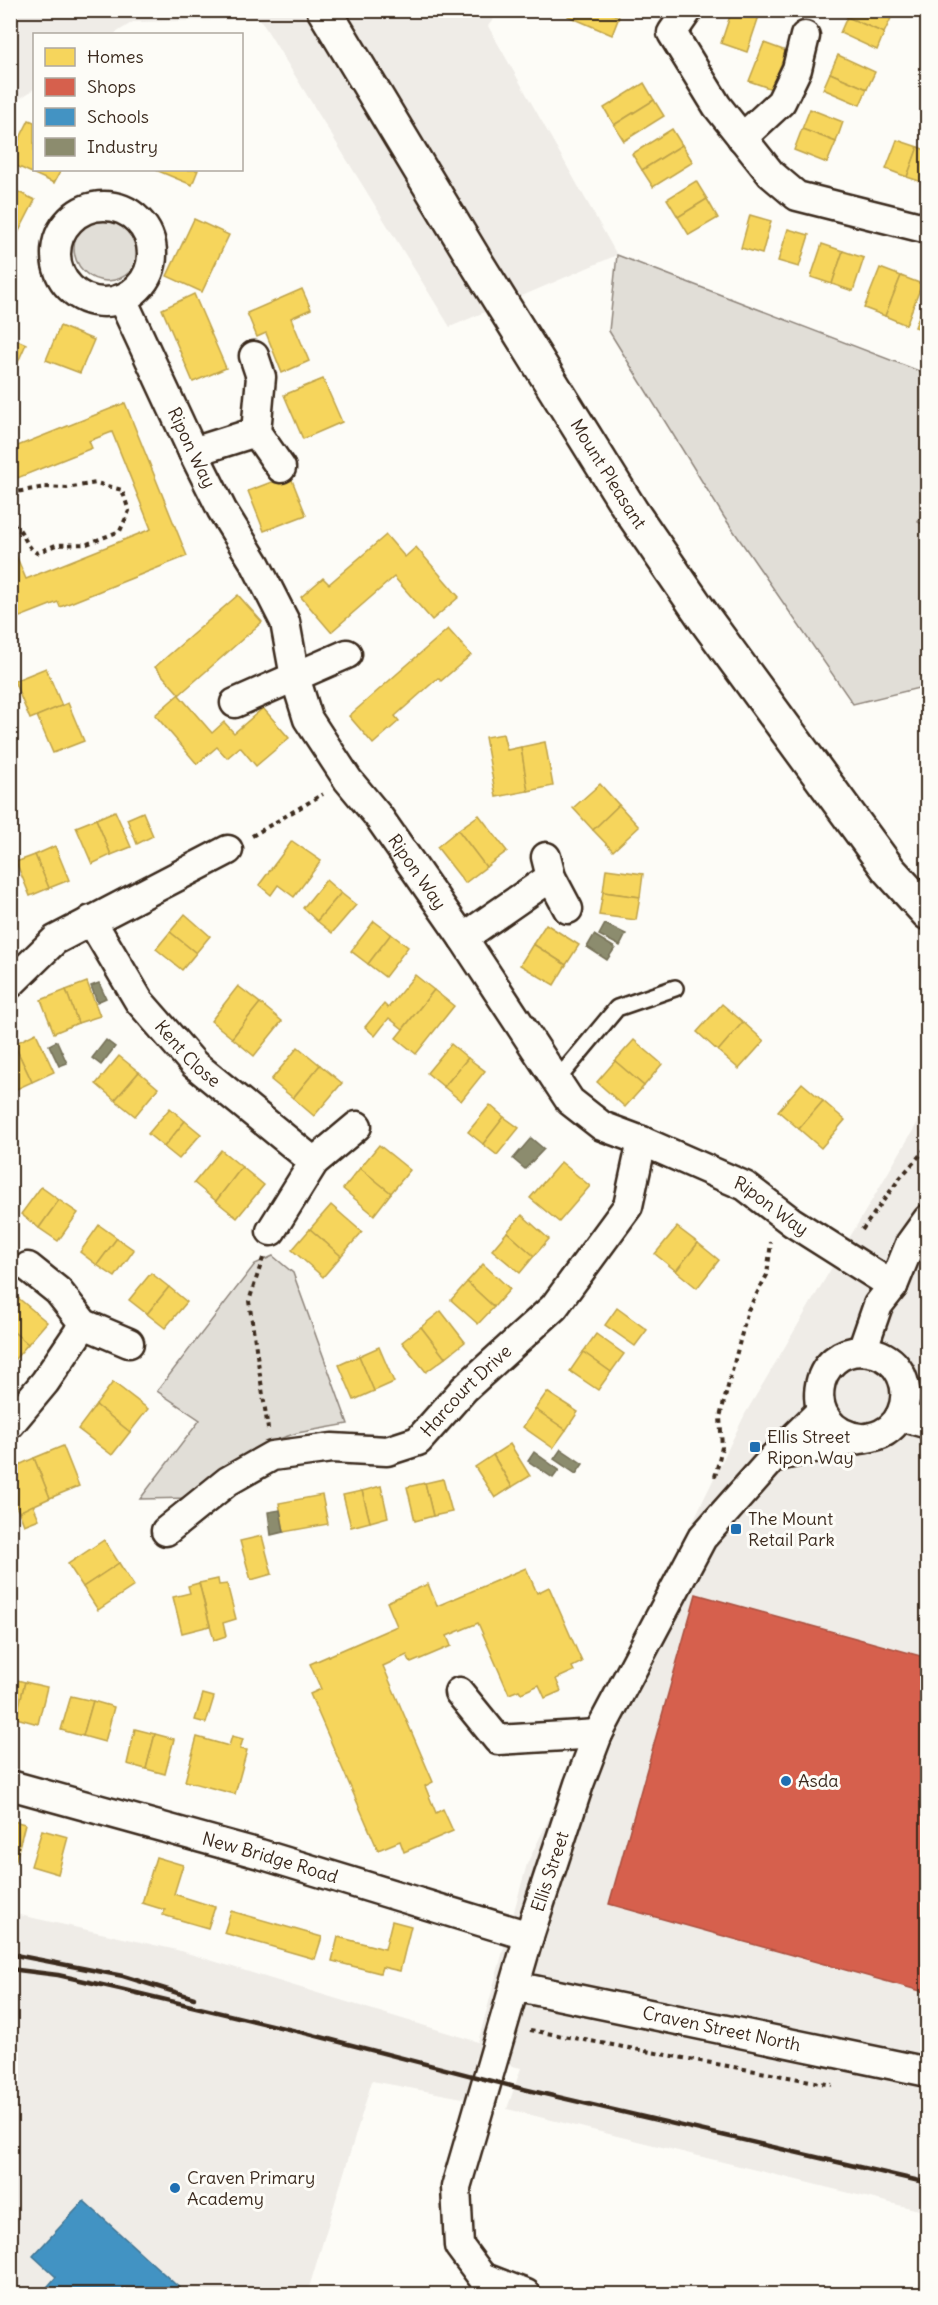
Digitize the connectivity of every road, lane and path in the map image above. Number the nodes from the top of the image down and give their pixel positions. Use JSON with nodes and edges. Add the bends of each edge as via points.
{"nodes":[{"id":1,"x":324,"y":10,"type":"edge"},
{"id":2,"x":688,"y":10,"type":"edge"},
{"id":3,"x":805,"y":36,"type":"dead end"},
{"id":4,"x":742,"y":138,"type":"junction"},
{"id":5,"x":927,"y":230,"type":"edge"},
{"id":6,"x":123,"y":299,"type":"dead end"},
{"id":7,"x":254,"y":356,"type":"dead end"},
{"id":8,"x":256,"y":432,"type":"junction"},
{"id":9,"x":193,"y":452,"type":"junction"},
{"id":10,"x":281,"y":468,"type":"dead end"},
{"id":11,"x":11,"y":493,"type":"edge"},
{"id":12,"x":10,"y":509,"type":"edge"},
{"id":13,"x":10,"y":522,"type":"edge"},
{"id":14,"x":347,"y":654,"type":"dead end"},
{"id":15,"x":295,"y":677,"type":"junction"},
{"id":16,"x":235,"y":704,"type":"dead end"},
{"id":17,"x":348,"y":780,"type":"junction"},
{"id":18,"x":228,"y":850,"type":"joint"},
{"id":19,"x":568,"y":909,"type":"dead end"},
{"id":20,"x":927,"y":913,"type":"edge"},
{"id":21,"x":91,"y":920,"type":"junction"},
{"id":22,"x":463,"y":938,"type":"junction"},
{"id":23,"x":10,"y":984,"type":"edge"},
{"id":24,"x":675,"y":988,"type":"dead end"},
{"id":25,"x":556,"y":1080,"type":"junction"},
{"id":26,"x":357,"y":1126,"type":"dead end"},
{"id":27,"x":642,"y":1141,"type":"junction"},
{"id":28,"x":927,"y":1146,"type":"edge"},
{"id":29,"x":314,"y":1162,"type":"junction"},
{"id":30,"x":927,"y":1219,"type":"edge"},
{"id":31,"x":792,"y":1222,"type":"junction"},
{"id":32,"x":271,"y":1231,"type":"joint"},
{"id":33,"x":856,"y":1231,"type":"dead end"},
{"id":34,"x":28,"y":1267,"type":"dead end"},
{"id":35,"x":885,"y":1295,"type":"junction"},
{"id":36,"x":84,"y":1324,"type":"junction"},
{"id":37,"x":129,"y":1343,"type":"dead end"},
{"id":38,"x":875,"y":1355,"type":"junction"},
{"id":39,"x":821,"y":1411,"type":"junction"},
{"id":40,"x":900,"y":1416,"type":"junction"},
{"id":41,"x":10,"y":1424,"type":"edge"},
{"id":42,"x":927,"y":1424,"type":"edge"},
{"id":43,"x":860,"y":1438,"type":"junction"},
{"id":44,"x":272,"y":1456,"type":"junction"},
{"id":45,"x":774,"y":1457,"type":"junction"},
{"id":46,"x":714,"y":1481,"type":"dead end"},
{"id":47,"x":166,"y":1531,"type":"dead end"},
{"id":48,"x":459,"y":1692,"type":"dead end"},
{"id":49,"x":598,"y":1734,"type":"junction"},
{"id":50,"x":10,"y":1785,"type":"edge"},
{"id":51,"x":529,"y":1936,"type":"junction"},
{"id":52,"x":514,"y":1986,"type":"junction"},
{"id":53,"x":503,"y":2025,"type":"junction"},
{"id":54,"x":927,"y":2072,"type":"edge"},
{"id":55,"x":833,"y":2085,"type":"dead end"},
{"id":56,"x":526,"y":2295,"type":"edge"}],
"edges":[{"from":1,"to":20,"type":"highway","name":"Mount Pleasant","via":[[631,511],[882,861]]},
{"from":2,"to":4,"type":"street","via":[[672,33],[717,106]]},
{"from":3,"to":4,"type":"street","via":[[797,69],[782,102]]},
{"from":4,"to":5,"type":"street","via":[[771,174],[797,196]]},
{"from":6,"to":9,"type":"street","name":"Ripon Way"},
{"from":7,"to":8,"type":"street","via":[[261,377]]},
{"from":8,"to":9,"type":"street"},
{"from":8,"to":10,"type":"street"},
{"from":9,"to":15,"type":"street","name":"Ripon Way","via":[[285,622]]},
{"from":11,"to":12,"type":"path"},
{"from":11,"to":13,"type":"path","via":[[96,483],[122,490],[129,511],[120,531],[87,544],[56,545],[37,553],[30,549],[17,525]]},
{"from":14,"to":15,"type":"street"},
{"from":15,"to":16,"type":"street"},
{"from":15,"to":17,"type":"street","name":"Ripon Way","via":[[308,719]]},
{"from":17,"to":18,"type":"path"},
{"from":17,"to":22,"type":"street","name":"Ripon Way","via":[[378,816]]},
{"from":18,"to":21,"type":"street"},
{"from":19,"to":22,"type":"street","via":[[548,867]]},
{"from":21,"to":23,"type":"street","via":[[55,940]]},
{"from":21,"to":29,"type":"street","name":"Kent Close","via":[[139,1001],[194,1064]]},
{"from":22,"to":25,"type":"street","name":"Ripon Way"},
{"from":24,"to":25,"type":"lane","via":[[617,1008]]},
{"from":25,"to":27,"type":"street","name":"Ripon Way","via":[[570,1101],[602,1126]]},
{"from":26,"to":29,"type":"street"},
{"from":27,"to":31,"type":"street","name":"Ripon Way","via":[[745,1186]]},
{"from":27,"to":44,"type":"street","name":"Harcourt Drive","via":[[628,1206],[554,1307],[464,1389],[418,1441],[387,1451],[332,1448]]},
{"from":28,"to":33,"type":"path","via":[[864,1230]]},
{"from":29,"to":32,"type":"street"},
{"from":30,"to":35,"type":"street"},
{"from":31,"to":35,"type":"street","name":"Ripon Way"},
{"from":31,"to":46,"type":"path","via":[[771,1241],[767,1275],[748,1310],[720,1417],[722,1447]]},
{"from":32,"to":44,"type":"path","via":[[249,1301]]},
{"from":34,"to":36,"type":"street","via":[[58,1292]]},
{"from":35,"to":38,"type":"street"},
{"from":36,"to":37,"type":"street"},
{"from":36,"to":41,"type":"street","via":[[45,1382]]},
{"from":38,"to":39,"type":"street","via":[[846,1354],[827,1368],[818,1393]]},
{"from":38,"to":40,"type":"street","via":[[897,1368],[905,1386]]},
{"from":39,"to":43,"type":"street","via":[[837,1431]]},
{"from":39,"to":45,"type":"street","name":"Ellis Street"},
{"from":40,"to":42,"type":"street"},
{"from":40,"to":43,"type":"street","via":[[882,1433]]},
{"from":43,"to":45,"type":"street"},
{"from":44,"to":47,"type":"street","name":"Harcourt Drive","via":[[228,1481]]},
{"from":45,"to":49,"type":"street","name":"Ellis Street","via":[[702,1538]]},
{"from":48,"to":49,"type":"street","via":[[498,1740]]},
{"from":49,"to":51,"type":"street","name":"Ellis Street"},
{"from":50,"to":51,"type":"street","name":"New Bridge Road","via":[[260,1854]]},
{"from":51,"to":52,"type":"street","name":"Ellis Street"},
{"from":52,"to":53,"type":"street","name":"Ellis Street"},
{"from":52,"to":54,"type":"street","name":"Craven Street North"},
{"from":53,"to":55,"type":"path"},
{"from":53,"to":56,"type":"street","name":"Ellis Street","via":[[456,2187],[459,2246],[482,2277]]}]}
